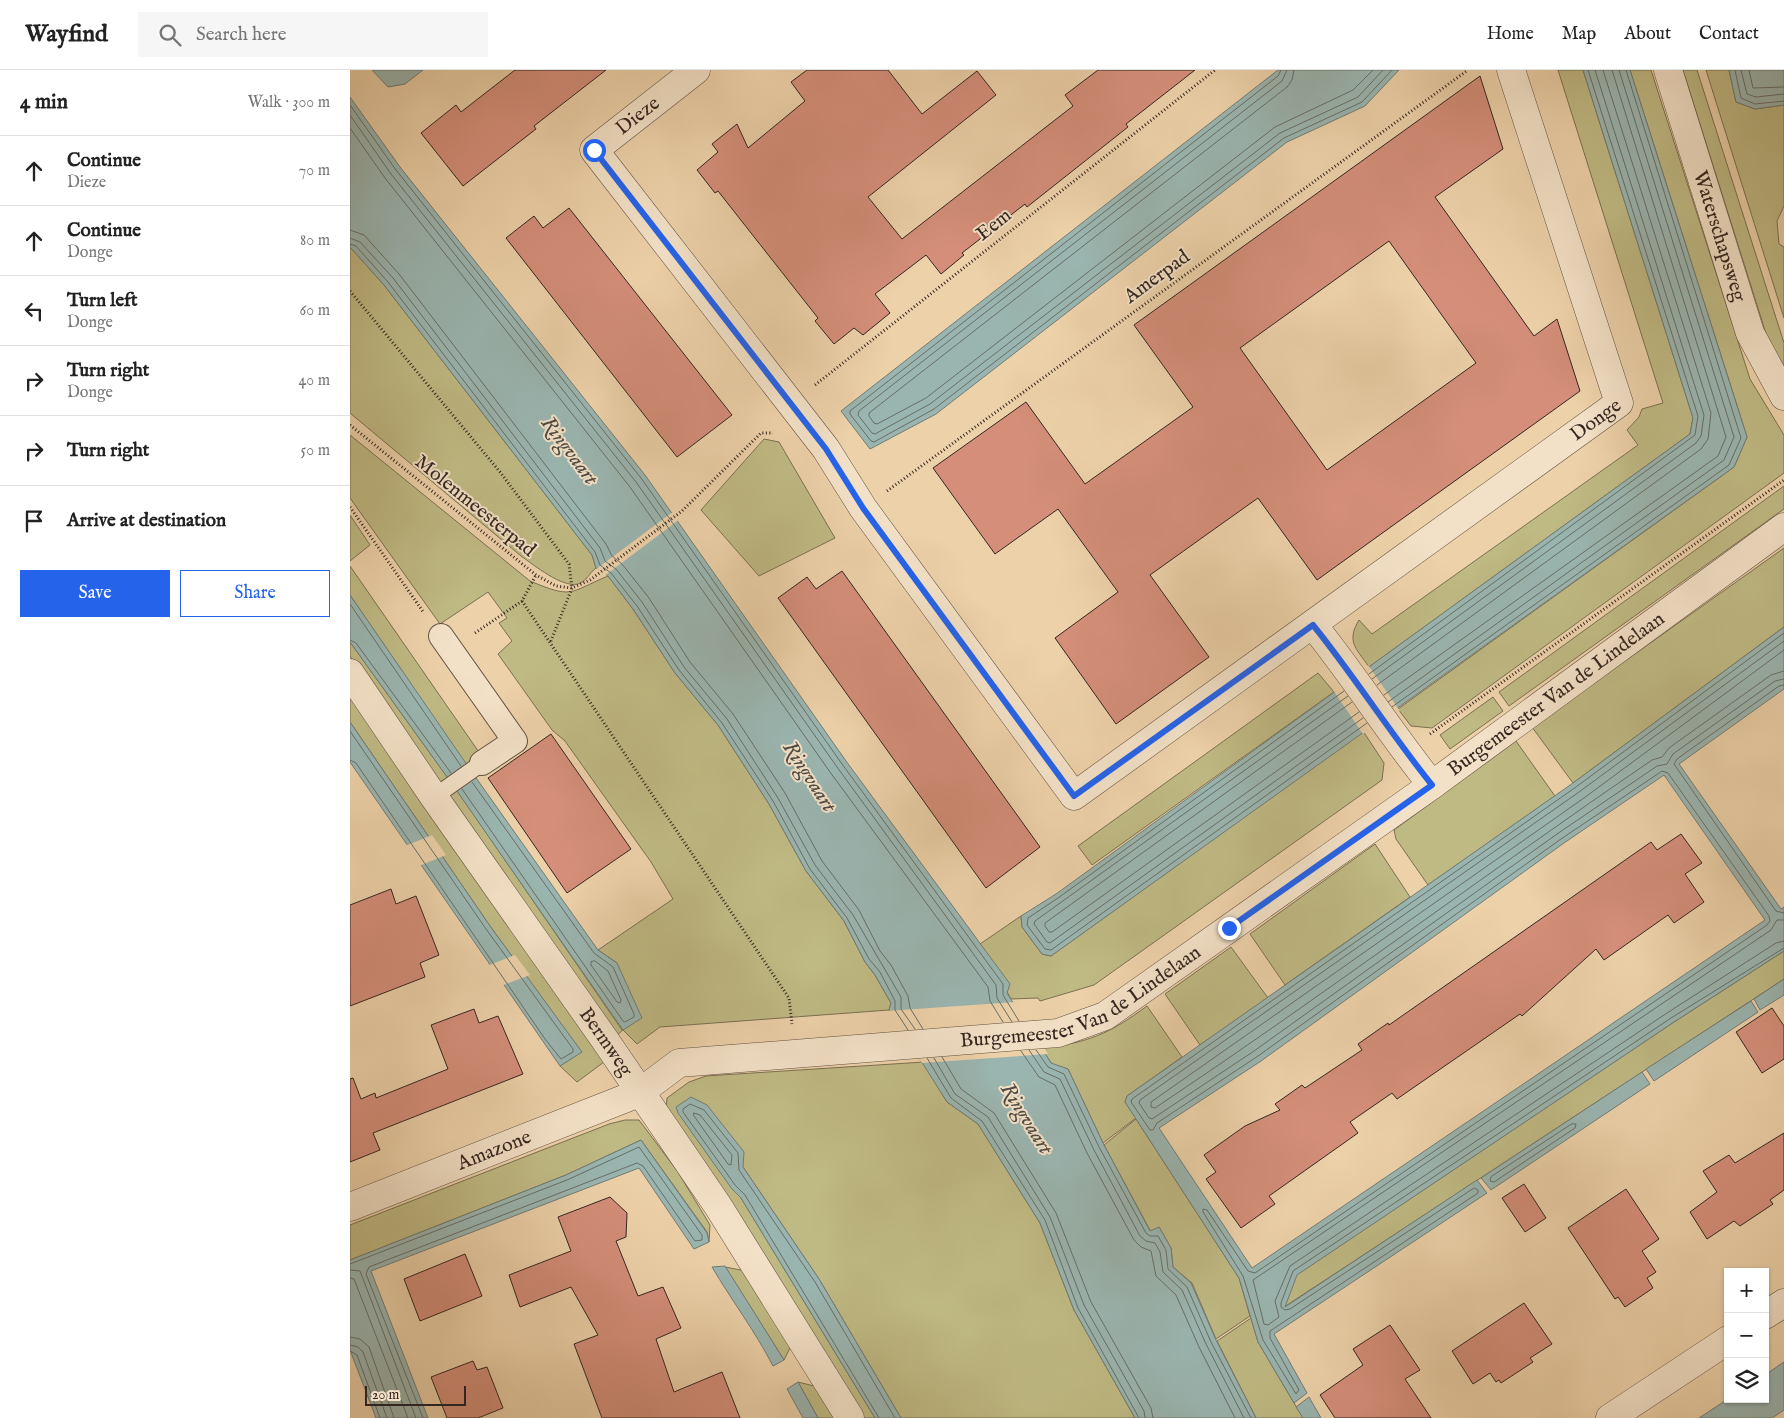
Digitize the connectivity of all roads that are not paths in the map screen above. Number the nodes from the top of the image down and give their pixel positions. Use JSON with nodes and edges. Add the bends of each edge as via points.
{"nodes":[{"id":1,"x":696,"y":70,"type":"edge"},
{"id":2,"x":1511,"y":70,"type":"edge"},
{"id":3,"x":1668,"y":70,"type":"edge"},
{"id":4,"x":1784,"y":396,"type":"edge"},
{"id":5,"x":826,"y":449,"type":"joint"},
{"id":6,"x":1784,"y":527,"type":"edge"},
{"id":7,"x":1313,"y":625,"type":"junction"},
{"id":8,"x":445,"y":643,"type":"road end"},
{"id":9,"x":350,"y":673,"type":"edge"},
{"id":10,"x":482,"y":763,"type":"joint"},
{"id":11,"x":1432,"y":785,"type":"junction"},
{"id":12,"x":434,"y":797,"type":"junction"},
{"id":13,"x":639,"y":1093,"type":"junction"},
{"id":14,"x":350,"y":1207,"type":"edge"},
{"id":15,"x":1784,"y":1303,"type":"edge"},
{"id":16,"x":1768,"y":1313,"type":"edge"},
{"id":17,"x":1724,"y":1343,"type":"edge"},
{"id":18,"x":850,"y":1418,"type":"edge"},
{"id":19,"x":1610,"y":1418,"type":"edge"}],
"edges":[{"from":1,"to":5,"type":"street","name":"Dieze","via":[[594,150]]},
{"from":2,"to":7,"type":"street","name":"Donge","via":[[1619,403]]},
{"from":3,"to":4,"type":"street","name":"Waterschapsweg","via":[[1750,333]]},
{"from":5,"to":7,"type":"street","name":"Donge","via":[[863,508],[1074,796]]},
{"from":6,"to":11,"type":"street","name":"Burgemeester Van de Lindelaan"},
{"from":7,"to":11,"type":"street"},
{"from":8,"to":10,"type":"street","via":[[515,741]]},
{"from":9,"to":12,"type":"street","name":"Bermweg"},
{"from":10,"to":12,"type":"lane"},
{"from":11,"to":13,"type":"street","name":"Burgemeester Van de Lindelaan","via":[[1105,1016],[1058,1032],[679,1063]]},
{"from":12,"to":13,"type":"street","name":"Bermweg"},
{"from":13,"to":14,"type":"street","name":"Amazone"},
{"from":13,"to":18,"type":"street","name":"Bermweg","via":[[747,1250]]},
{"from":15,"to":16,"type":"street"},
{"from":17,"to":19,"type":"street"}]}
